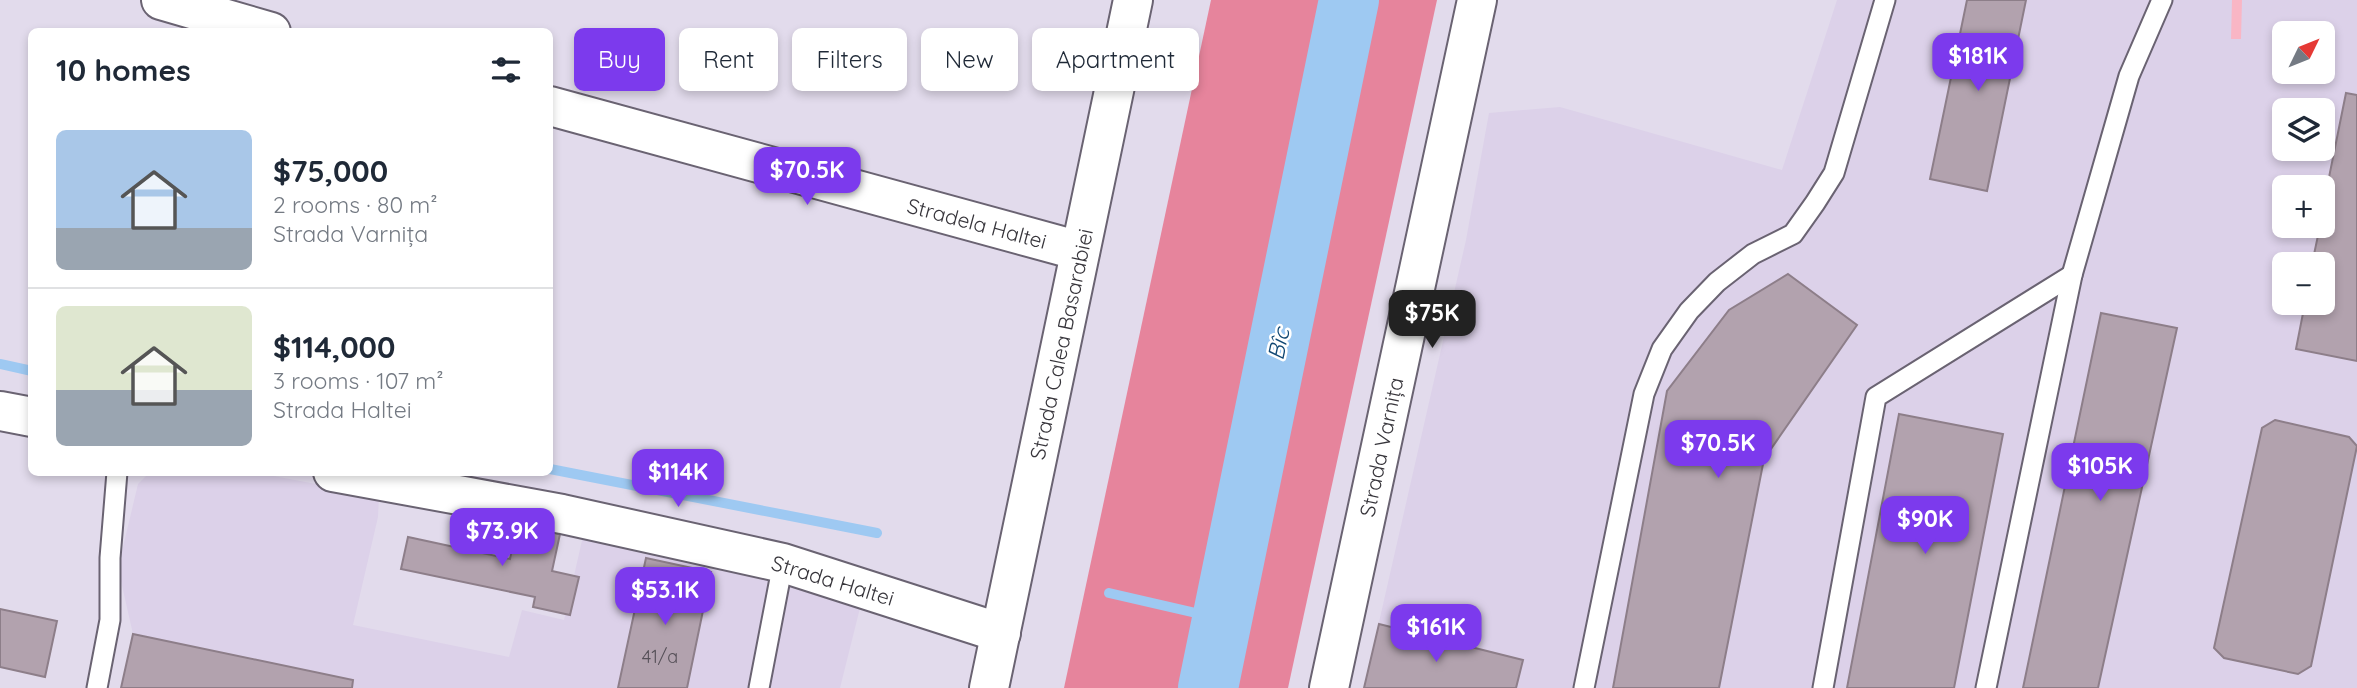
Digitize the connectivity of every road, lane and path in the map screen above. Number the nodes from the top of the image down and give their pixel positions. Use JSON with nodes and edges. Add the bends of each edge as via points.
{"nodes":[{"id":1,"x":161,"y":0,"type":"edge"},
{"id":2,"x":1133,"y":0,"type":"edge"},
{"id":3,"x":1477,"y":0,"type":"edge"},
{"id":4,"x":1885,"y":0,"type":"edge"},
{"id":5,"x":2162,"y":0,"type":"edge"},
{"id":6,"x":257,"y":28,"type":"edge"},
{"id":7,"x":553,"y":108,"type":"edge"},
{"id":8,"x":1080,"y":251,"type":"junction"},
{"id":9,"x":2072,"y":275,"type":"junction"},
{"id":10,"x":0,"y":411,"type":"edge"},
{"id":11,"x":28,"y":416,"type":"edge"},
{"id":12,"x":117,"y":476,"type":"edge"},
{"id":13,"x":355,"y":476,"type":"edge"},
{"id":14,"x":783,"y":563,"type":"junction"},
{"id":15,"x":1000,"y":633,"type":"junction"},
{"id":16,"x":97,"y":688,"type":"edge"},
{"id":17,"x":759,"y":688,"type":"edge"},
{"id":18,"x":989,"y":688,"type":"edge"},
{"id":19,"x":1329,"y":688,"type":"edge"},
{"id":20,"x":1584,"y":688,"type":"edge"},
{"id":21,"x":1823,"y":688,"type":"edge"},
{"id":22,"x":1986,"y":688,"type":"edge"}],
"edges":[{"from":1,"to":6,"type":"street"},
{"from":2,"to":8,"type":"street","name":"Strada Calea Basarabiei"},
{"from":3,"to":19,"type":"street","name":"Strada Varnița"},
{"from":4,"to":20,"type":"lane","via":[[1834,173],[1815,203],[1793,233],[1753,254],[1717,282],[1662,349],[1644,394]]},
{"from":5,"to":9,"type":"lane","via":[[2129,76]]},
{"from":7,"to":8,"type":"street","name":"Stradela Haltei"},
{"from":8,"to":15,"type":"street","name":"Strada Calea Basarabiei"},
{"from":9,"to":21,"type":"lane","via":[[1876,397]]},
{"from":9,"to":22,"type":"lane"},
{"from":10,"to":11,"type":"street"},
{"from":12,"to":16,"type":"lane","via":[[110,620]]},
{"from":13,"to":14,"type":"street","name":"Strada Haltei","via":[[562,514]]},
{"from":14,"to":15,"type":"street","name":"Strada Haltei"},
{"from":14,"to":17,"type":"lane"},
{"from":15,"to":18,"type":"street","name":"Strada Calea Basarabiei"}]}
